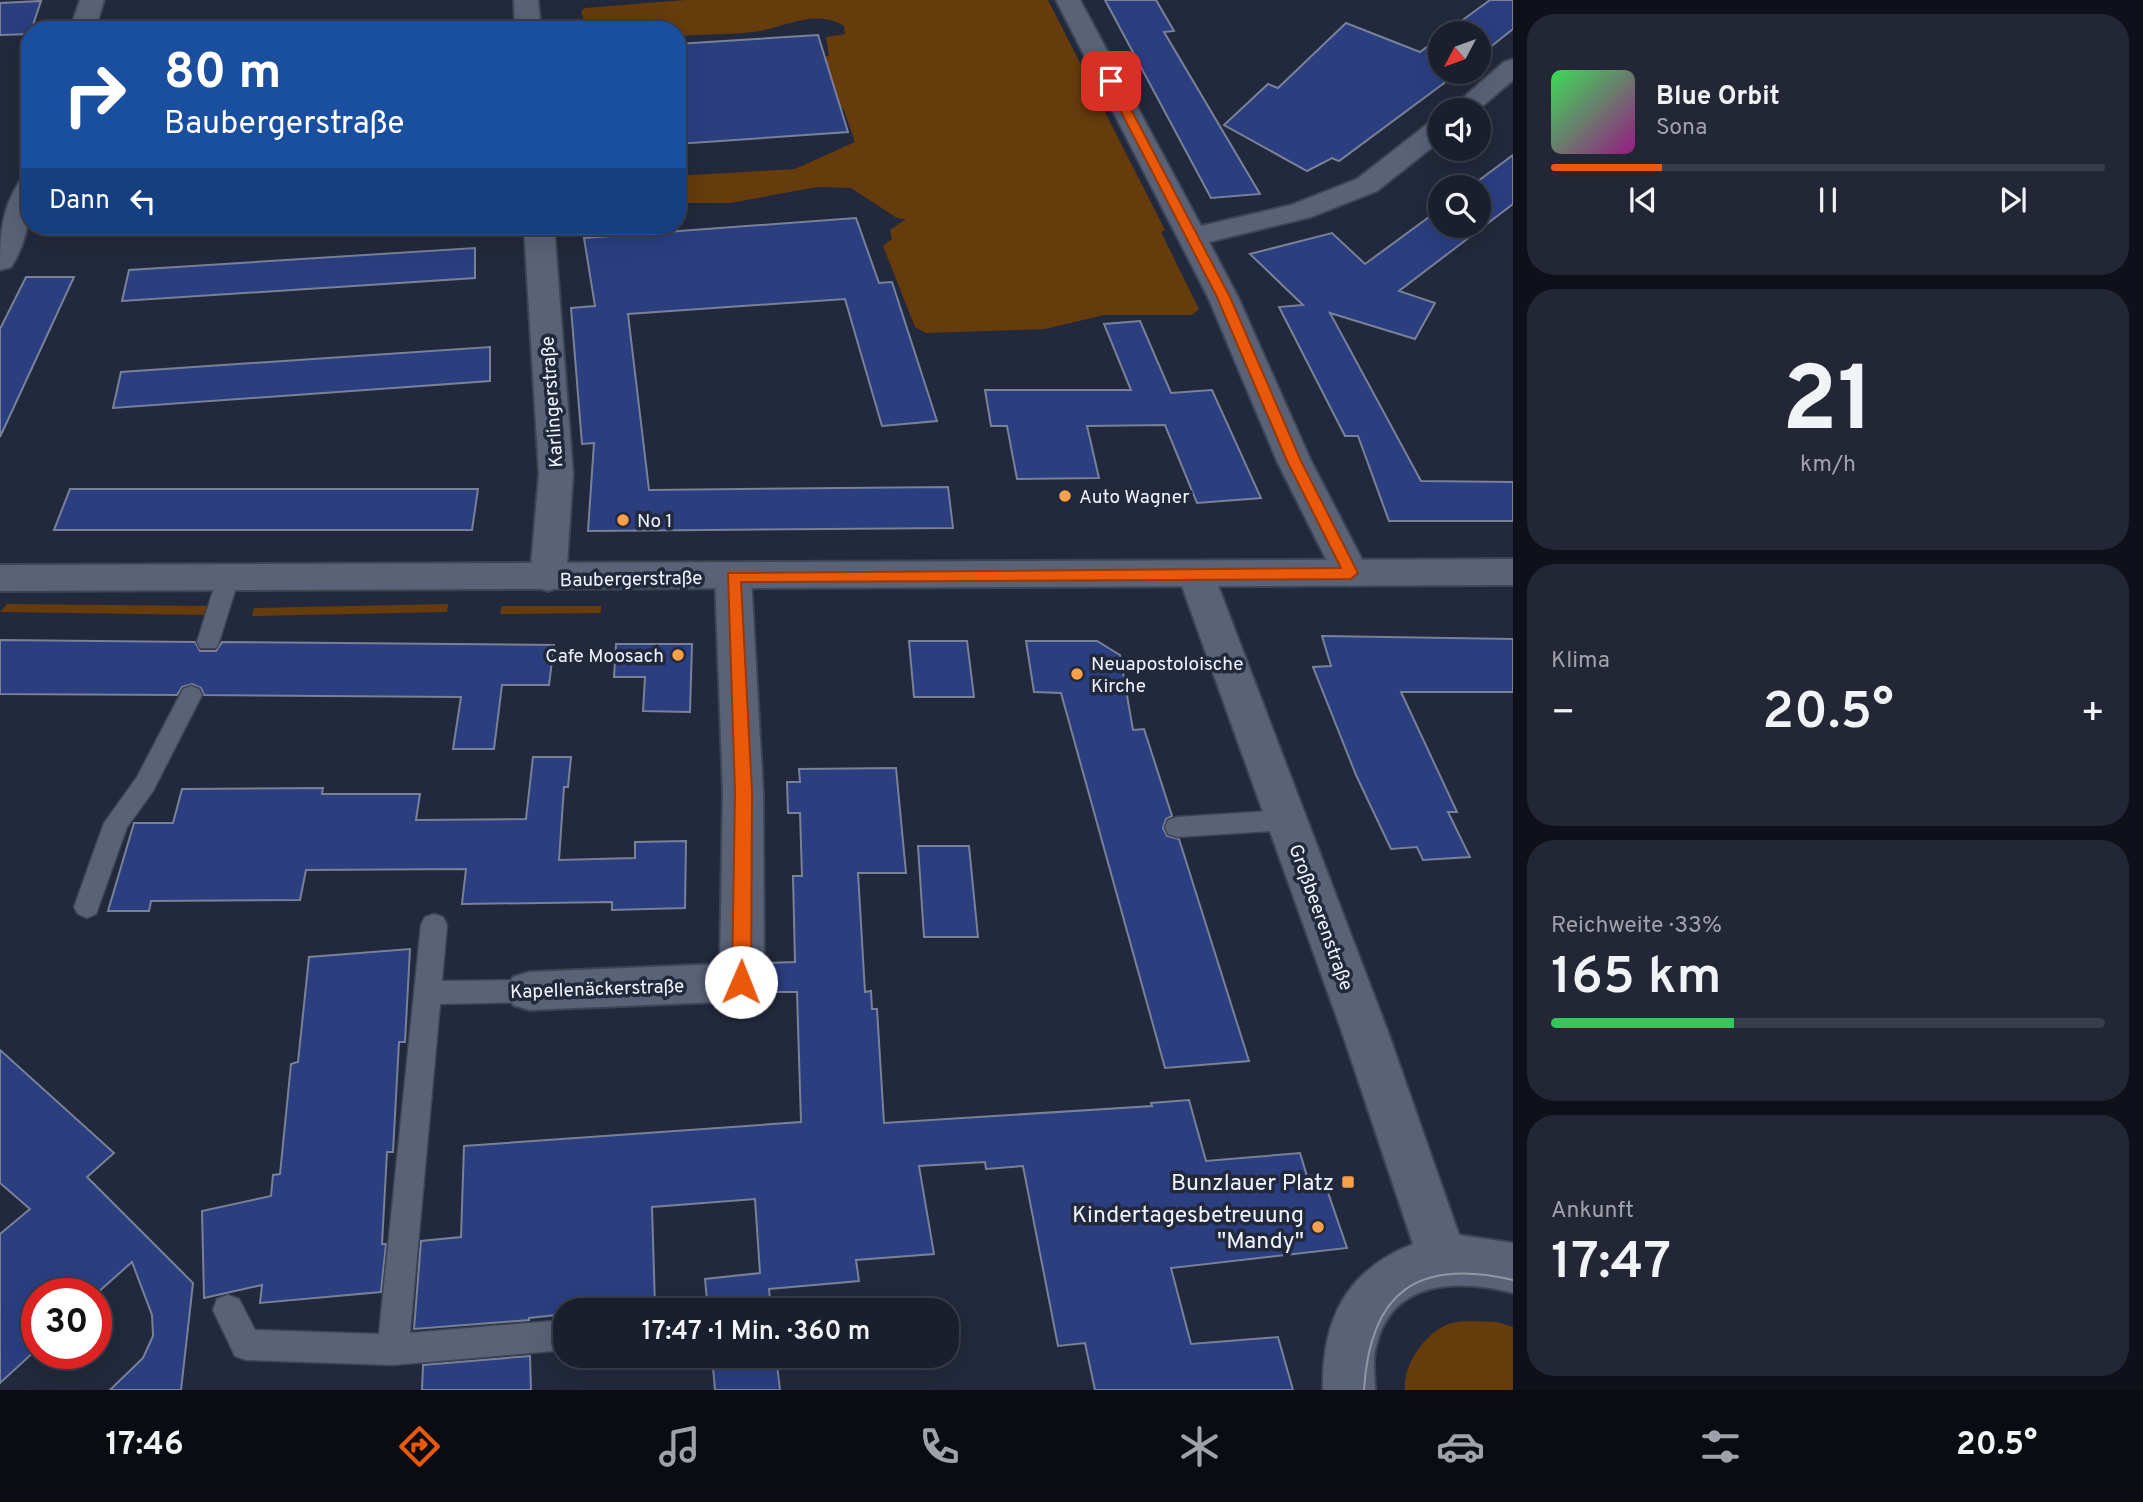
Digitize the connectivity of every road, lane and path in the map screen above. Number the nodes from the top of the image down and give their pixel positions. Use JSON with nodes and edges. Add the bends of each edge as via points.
{"nodes":[{"id":1,"x":92,"y":0,"type":"edge"},
{"id":2,"x":526,"y":0,"type":"edge"},
{"id":3,"x":1068,"y":0,"type":"edge"},
{"id":4,"x":85,"y":21,"type":"edge"},
{"id":5,"x":527,"y":21,"type":"edge"},
{"id":6,"x":1513,"y":67,"type":"edge"},
{"id":7,"x":1476,"y":98,"type":"edge"},
{"id":8,"x":1428,"y":137,"type":"edge"},
{"id":9,"x":21,"y":209,"type":"edge"},
{"id":10,"x":540,"y":235,"type":"edge"},
{"id":11,"x":1193,"y":237,"type":"junction"},
{"id":12,"x":0,"y":261,"type":"edge"},
{"id":13,"x":1513,"y":572,"type":"edge"},
{"id":14,"x":1351,"y":573,"type":"junction"},
{"id":15,"x":1196,"y":575,"type":"junction"},
{"id":16,"x":733,"y":577,"type":"junction"},
{"id":17,"x":0,"y":578,"type":"edge"},
{"id":18,"x":228,"y":578,"type":"junction"},
{"id":19,"x":548,"y":578,"type":"junction"},
{"id":20,"x":208,"y":642,"type":"dead end"},
{"id":21,"x":191,"y":695,"type":"dead end"},
{"id":22,"x":1286,"y":820,"type":"junction"},
{"id":23,"x":1177,"y":827,"type":"dead end"},
{"id":24,"x":87,"y":907,"type":"dead end"},
{"id":25,"x":434,"y":925,"type":"dead end"},
{"id":26,"x":529,"y":991,"type":"joint"},
{"id":27,"x":425,"y":993,"type":"junction"},
{"id":28,"x":1443,"y":1261,"type":"junction"},
{"id":29,"x":1513,"y":1268,"type":"edge"},
{"id":30,"x":228,"y":1310,"type":"dead end"},
{"id":31,"x":553,"y":1336,"type":"edge"},
{"id":32,"x":393,"y":1350,"type":"junction"},
{"id":33,"x":1349,"y":1390,"type":"edge"}],
"edges":[{"from":1,"to":4,"type":"street"},
{"from":2,"to":5,"type":"street"},
{"from":3,"to":11,"type":"street"},
{"from":6,"to":7,"type":"street"},
{"from":8,"to":11,"type":"street","via":[[1367,185],[1301,211]]},
{"from":9,"to":12,"type":"street"},
{"from":10,"to":19,"type":"street","name":"Karlingerstraße","via":[[556,474]]},
{"from":11,"to":14,"type":"street","via":[[1294,461]]},
{"from":13,"to":14,"type":"street","name":"Baubergerstraße"},
{"from":14,"to":15,"type":"street","name":"Baubergerstraße"},
{"from":15,"to":16,"type":"street","name":"Baubergerstraße"},
{"from":15,"to":22,"type":"street","name":"Großbeerenstraße"},
{"from":16,"to":19,"type":"street","name":"Baubergerstraße"},
{"from":16,"to":26,"type":"street","name":"Kapellenäckerstraße","via":[[743,792],[741,982]]},
{"from":17,"to":18,"type":"street","name":"Baubergerstraße"},
{"from":18,"to":19,"type":"street","name":"Baubergerstraße"},
{"from":18,"to":20,"type":"lane"},
{"from":21,"to":24,"type":"lane","via":[[145,784],[116,823]]},
{"from":22,"to":23,"type":"lane"},
{"from":22,"to":28,"type":"street","name":"Großbeerenstraße"},
{"from":25,"to":27,"type":"lane"},
{"from":26,"to":27,"type":"lane","name":"Kapellenäckerstraße"},
{"from":27,"to":32,"type":"lane"},
{"from":28,"to":29,"type":"street","via":[[1482,1259]]},
{"from":28,"to":33,"type":"street","via":[[1406,1269],[1378,1291],[1361,1316],[1349,1348]]},
{"from":30,"to":32,"type":"lane","via":[[246,1345]]},
{"from":31,"to":32,"type":"lane"}]}
